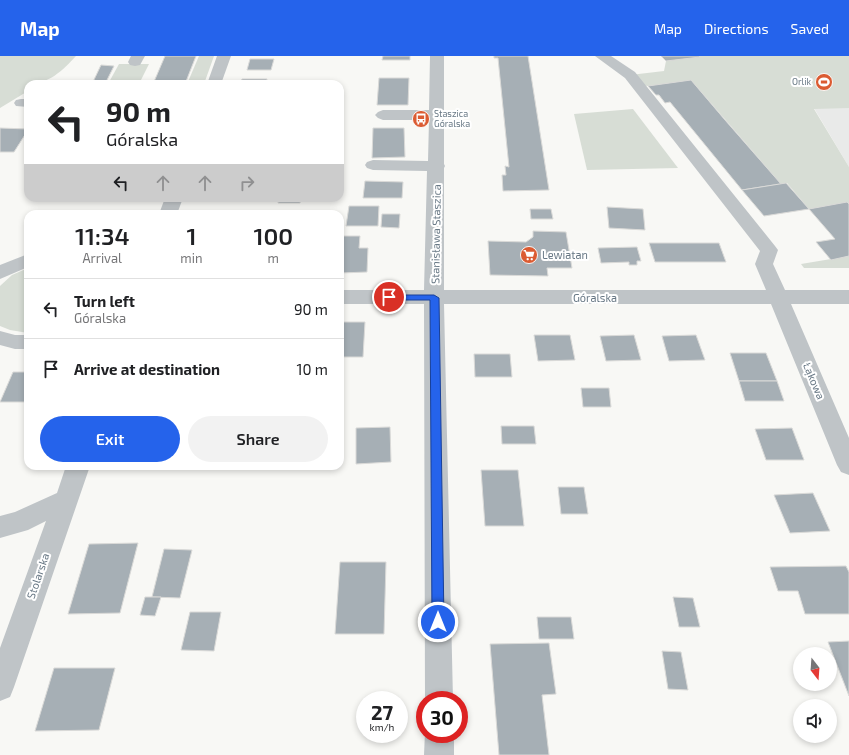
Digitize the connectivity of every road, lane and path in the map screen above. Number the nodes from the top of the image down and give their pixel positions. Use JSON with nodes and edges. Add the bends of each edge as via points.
{"nodes":[{"id":1,"x":224,"y":56,"type":"edge"},
{"id":2,"x":437,"y":56,"type":"edge"},
{"id":3,"x":602,"y":56,"type":"edge"},
{"id":4,"x":215,"y":80,"type":"edge"},
{"id":5,"x":383,"y":115,"type":"dead end"},
{"id":6,"x":437,"y":115,"type":"junction"},
{"id":7,"x":373,"y":165,"type":"dead end"},
{"id":8,"x":437,"y":166,"type":"junction"},
{"id":9,"x":24,"y":262,"type":"edge"},
{"id":10,"x":0,"y":273,"type":"edge"},
{"id":11,"x":344,"y":297,"type":"edge"},
{"id":12,"x":849,"y":297,"type":"edge"},
{"id":13,"x":434,"y":298,"type":"junction"},
{"id":14,"x":779,"y":298,"type":"junction"},
{"id":15,"x":0,"y":338,"type":"edge"},
{"id":16,"x":24,"y":342,"type":"edge"},
{"id":17,"x":849,"y":465,"type":"edge"},
{"id":18,"x":76,"y":470,"type":"edge"},
{"id":19,"x":65,"y":500,"type":"junction"},
{"id":20,"x":0,"y":527,"type":"edge"},
{"id":21,"x":0,"y":687,"type":"edge"},
{"id":22,"x":439,"y":691,"type":"edge"},
{"id":23,"x":439,"y":743,"type":"edge"},
{"id":24,"x":439,"y":755,"type":"edge"}],
"edges":[{"from":1,"to":4,"type":"street"},
{"from":2,"to":6,"type":"street","name":"Stanisława Staszica"},
{"from":3,"to":14,"type":"street","via":[[630,75],[769,250],[764,264]]},
{"from":5,"to":6,"type":"street"},
{"from":6,"to":8,"type":"street","name":"Stanisława Staszica"},
{"from":7,"to":8,"type":"street"},
{"from":8,"to":13,"type":"street","name":"Stanisława Staszica"},
{"from":9,"to":10,"type":"street"},
{"from":11,"to":13,"type":"street","name":"Góralska"},
{"from":12,"to":14,"type":"street","name":"Góralska"},
{"from":13,"to":14,"type":"street","name":"Góralska"},
{"from":13,"to":22,"type":"street","name":"Stanisława Staszica"},
{"from":14,"to":17,"type":"street","name":"Łąkowa"},
{"from":15,"to":16,"type":"street"},
{"from":18,"to":19,"type":"street","name":"Stolarska"},
{"from":19,"to":20,"type":"street","via":[[20,522]]},
{"from":19,"to":21,"type":"street","name":"Stolarska"},
{"from":23,"to":24,"type":"street"}]}
